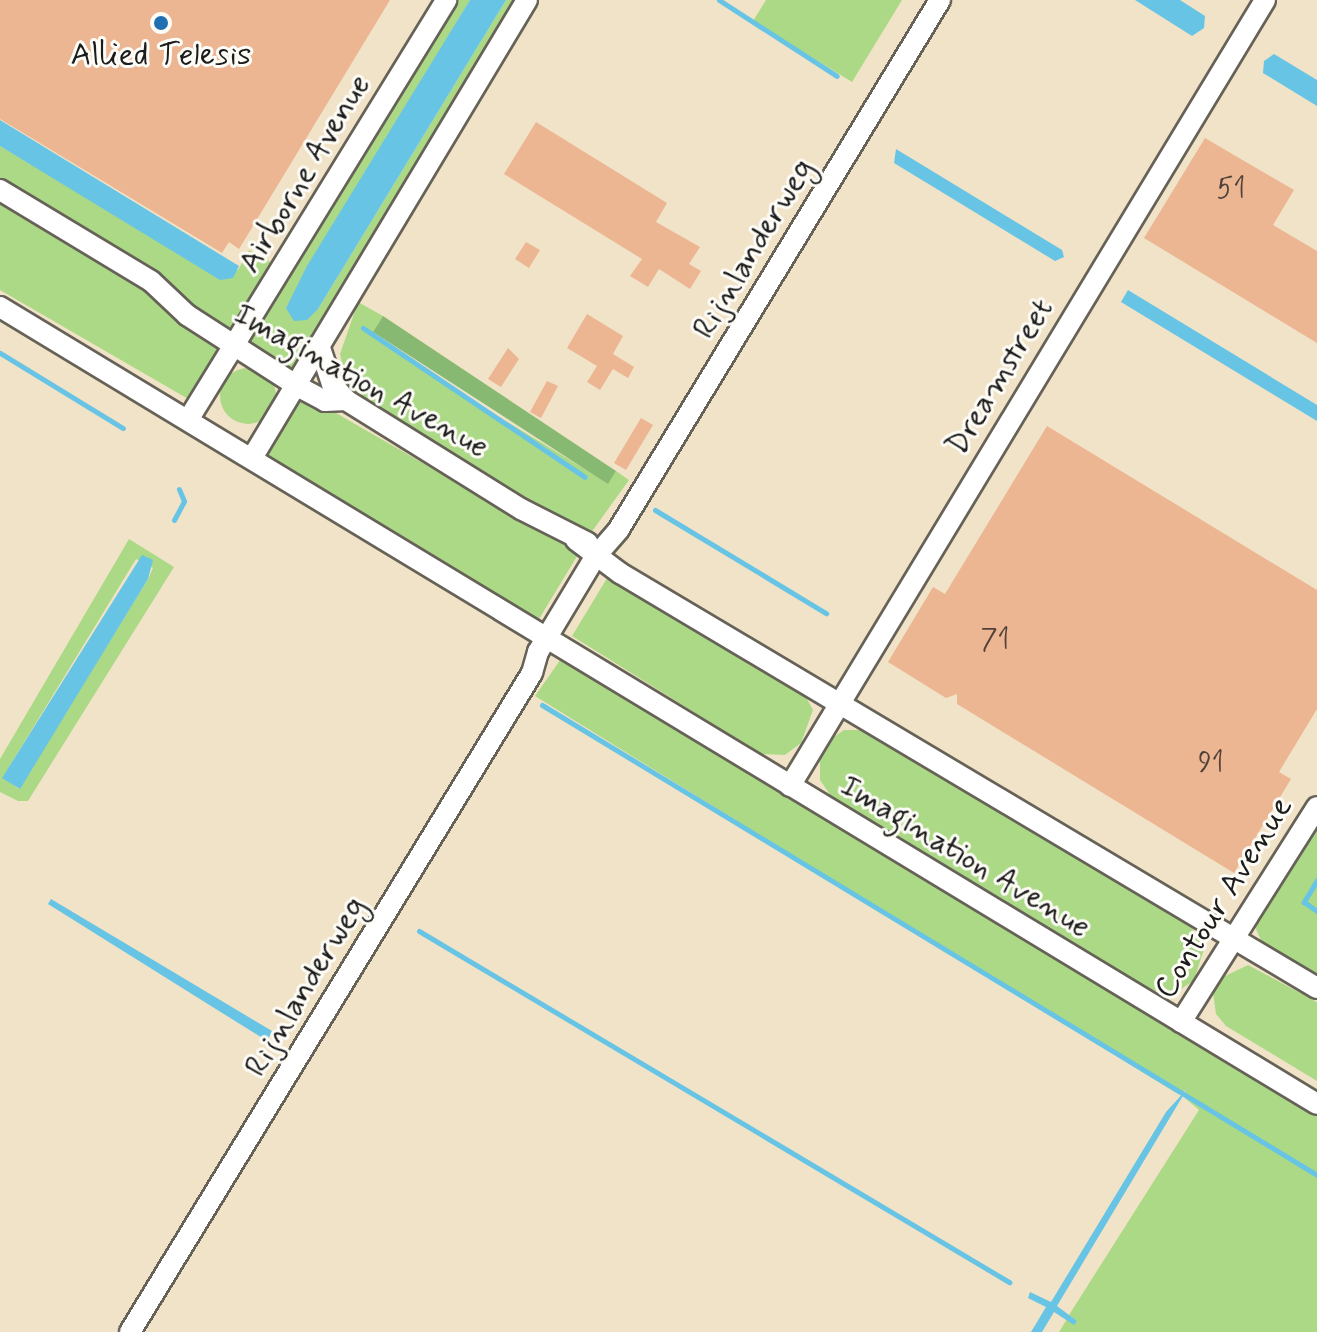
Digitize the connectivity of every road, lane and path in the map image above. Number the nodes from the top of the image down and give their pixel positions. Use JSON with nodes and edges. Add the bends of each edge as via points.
{"nodes":[{"id":1,"x":446,"y":0,"type":"edge"},
{"id":2,"x":527,"y":0,"type":"edge"},
{"id":3,"x":940,"y":0,"type":"edge"},
{"id":4,"x":1265,"y":0,"type":"edge"},
{"id":5,"x":0,"y":190,"type":"edge"},
{"id":6,"x":0,"y":307,"type":"edge"},
{"id":7,"x":319,"y":345,"type":"junction"},
{"id":8,"x":233,"y":347,"type":"junction"},
{"id":9,"x":297,"y":386,"type":"junction"},
{"id":10,"x":346,"y":400,"type":"junction"},
{"id":11,"x":188,"y":420,"type":"junction"},
{"id":12,"x":252,"y":458,"type":"junction"},
{"id":13,"x":603,"y":557,"type":"junction"},
{"id":14,"x":554,"y":639,"type":"junction"},
{"id":15,"x":841,"y":701,"type":"junction"},
{"id":16,"x":790,"y":786,"type":"junction"},
{"id":17,"x":1317,"y":807,"type":"edge"},
{"id":18,"x":1232,"y":938,"type":"junction"},
{"id":19,"x":1317,"y":988,"type":"edge"},
{"id":20,"x":1181,"y":1022,"type":"junction"},
{"id":21,"x":1317,"y":1104,"type":"edge"},
{"id":22,"x":130,"y":1332,"type":"edge"}],
"edges":[{"from":1,"to":8,"type":"street","name":"Airborne Avenue"},
{"from":2,"to":7,"type":"street"},
{"from":3,"to":13,"type":"street","name":"Rijnlanderweg"},
{"from":4,"to":15,"type":"street","name":"Dreamstreet"},
{"from":5,"to":8,"type":"street","name":"Imagination Avenue","via":[[151,281]]},
{"from":6,"to":11,"type":"street","name":"Imagination Avenue"},
{"from":7,"to":9,"type":"street"},
{"from":7,"to":10,"type":"street","via":[[332,384]]},
{"from":8,"to":9,"type":"street","name":"Imagination Avenue"},
{"from":8,"to":11,"type":"street","name":"Airborne Avenue"},
{"from":9,"to":10,"type":"street","name":"Imagination Avenue","via":[[325,401]]},
{"from":9,"to":12,"type":"street"},
{"from":10,"to":13,"type":"street","name":"Imagination Avenue"},
{"from":11,"to":12,"type":"street","name":"Imagination Avenue"},
{"from":12,"to":14,"type":"street","name":"Imagination Avenue"},
{"from":13,"to":14,"type":"street","name":"Rijnlanderweg"},
{"from":13,"to":15,"type":"street","name":"Imagination Avenue"},
{"from":14,"to":16,"type":"street","name":"Imagination Avenue"},
{"from":14,"to":22,"type":"street","name":"Rijnlanderweg"},
{"from":15,"to":16,"type":"street","name":"Dreamstreet"},
{"from":15,"to":18,"type":"street","name":"Imagination Avenue"},
{"from":16,"to":20,"type":"street","name":"Imagination Avenue"},
{"from":17,"to":18,"type":"street","name":"Contour Avenue","via":[[1254,912]]},
{"from":18,"to":19,"type":"street","name":"Imagination Avenue"},
{"from":18,"to":20,"type":"street","name":"Contour Avenue"},
{"from":20,"to":21,"type":"street","name":"Imagination Avenue"}]}
